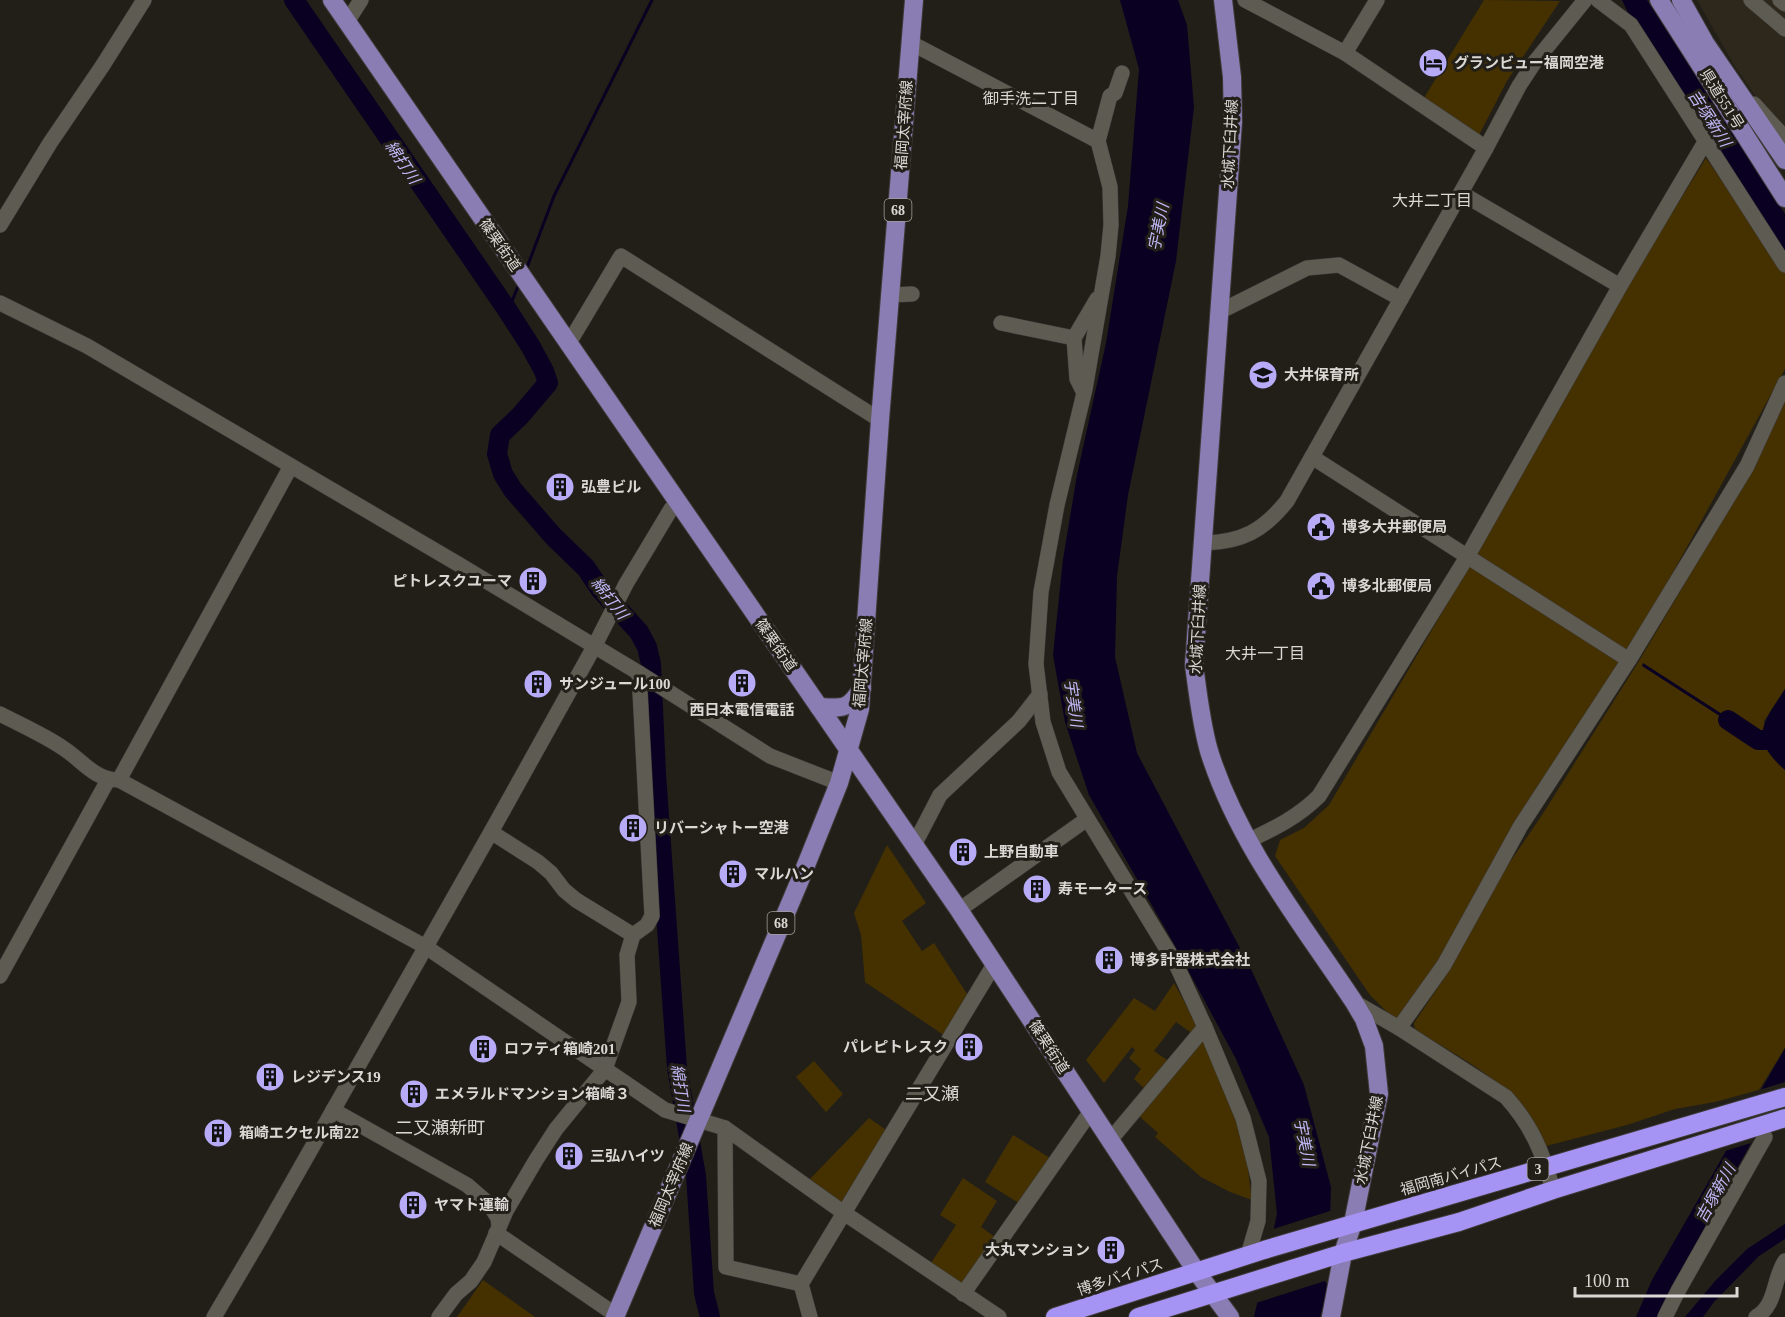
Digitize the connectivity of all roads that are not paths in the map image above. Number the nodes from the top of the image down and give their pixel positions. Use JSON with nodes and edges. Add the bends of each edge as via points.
{"nodes":[{"id":1,"x":144,"y":0,"type":"edge"},
{"id":2,"x":332,"y":0,"type":"edge"},
{"id":3,"x":361,"y":0,"type":"edge"},
{"id":4,"x":914,"y":0,"type":"edge"},
{"id":5,"x":1223,"y":0,"type":"edge"},
{"id":6,"x":1245,"y":0,"type":"edge"},
{"id":7,"x":1377,"y":0,"type":"edge"},
{"id":8,"x":1598,"y":0,"type":"edge"},
{"id":9,"x":1659,"y":0,"type":"edge"},
{"id":10,"x":1682,"y":0,"type":"edge"},
{"id":11,"x":1751,"y":0,"type":"edge"},
{"id":12,"x":1780,"y":0,"type":"edge"},
{"id":13,"x":1576,"y":3,"type":"edge"},
{"id":14,"x":1785,"y":4,"type":"edge"},
{"id":15,"x":347,"y":22,"type":"junction"},
{"id":16,"x":1785,"y":28,"type":"edge"},
{"id":17,"x":911,"y":43,"type":"junction"},
{"id":18,"x":1345,"y":53,"type":"junction"},
{"id":19,"x":1122,"y":73,"type":"dead end"},
{"id":20,"x":1732,"y":84,"type":"junction"},
{"id":21,"x":1785,"y":138,"type":"edge"},
{"id":22,"x":1098,"y":141,"type":"junction"},
{"id":23,"x":1705,"y":142,"type":"junction"},
{"id":24,"x":1486,"y":148,"type":"junction"},
{"id":25,"x":1785,"y":160,"type":"edge"},
{"id":26,"x":1461,"y":193,"type":"junction"},
{"id":27,"x":1785,"y":198,"type":"edge"},
{"id":28,"x":0,"y":225,"type":"edge"},
{"id":29,"x":1785,"y":265,"type":"edge"},
{"id":30,"x":1620,"y":286,"type":"junction"},
{"id":31,"x":1102,"y":288,"type":"junction"},
{"id":32,"x":912,"y":294,"type":"dead end"},
{"id":33,"x":891,"y":295,"type":"junction"},
{"id":34,"x":1401,"y":299,"type":"junction"},
{"id":35,"x":0,"y":303,"type":"edge"},
{"id":36,"x":1219,"y":312,"type":"junction"},
{"id":37,"x":1001,"y":323,"type":"dead end"},
{"id":38,"x":1074,"y":338,"type":"junction"},
{"id":39,"x":569,"y":343,"type":"junction"},
{"id":40,"x":1785,"y":383,"type":"edge"},
{"id":41,"x":1084,"y":393,"type":"junction"},
{"id":42,"x":880,"y":420,"type":"junction"},
{"id":43,"x":1312,"y":457,"type":"junction"},
{"id":44,"x":291,"y":466,"type":"junction"},
{"id":45,"x":678,"y":503,"type":"junction"},
{"id":46,"x":1204,"y":543,"type":"junction"},
{"id":47,"x":1467,"y":557,"type":"junction"},
{"id":48,"x":594,"y":647,"type":"junction"},
{"id":49,"x":1629,"y":660,"type":"junction"},
{"id":50,"x":643,"y":676,"type":"junction"},
{"id":51,"x":862,"y":688,"type":"junction"},
{"id":52,"x":1040,"y":694,"type":"junction"},
{"id":53,"x":819,"y":707,"type":"junction"},
{"id":54,"x":0,"y":714,"type":"edge"},
{"id":55,"x":849,"y":750,"type":"junction"},
{"id":56,"x":114,"y":780,"type":"junction"},
{"id":57,"x":838,"y":783,"type":"junction"},
{"id":58,"x":1087,"y":819,"type":"junction"},
{"id":59,"x":490,"y":832,"type":"junction"},
{"id":60,"x":1248,"y":841,"type":"junction"},
{"id":61,"x":914,"y":845,"type":"junction"},
{"id":62,"x":959,"y":910,"type":"junction"},
{"id":63,"x":633,"y":935,"type":"junction"},
{"id":64,"x":426,"y":946,"type":"junction"},
{"id":65,"x":995,"y":963,"type":"junction"},
{"id":66,"x":0,"y":976,"type":"edge"},
{"id":67,"x":1354,"y":1002,"type":"junction"},
{"id":68,"x":1205,"y":1027,"type":"junction"},
{"id":69,"x":1399,"y":1028,"type":"junction"},
{"id":70,"x":605,"y":1069,"type":"junction"},
{"id":71,"x":1785,"y":1097,"type":"edge"},
{"id":72,"x":333,"y":1110,"type":"junction"},
{"id":73,"x":1091,"y":1111,"type":"junction"},
{"id":74,"x":704,"y":1121,"type":"junction"},
{"id":75,"x":1774,"y":1126,"type":"edge"},
{"id":76,"x":725,"y":1128,"type":"junction"},
{"id":77,"x":1111,"y":1139,"type":"junction"},
{"id":78,"x":1546,"y":1166,"type":"junction"},
{"id":79,"x":1553,"y":1190,"type":"junction"},
{"id":80,"x":844,"y":1213,"type":"junction"},
{"id":81,"x":1353,"y":1223,"type":"junction"},
{"id":82,"x":498,"y":1230,"type":"junction"},
{"id":83,"x":1256,"y":1252,"type":"junction"},
{"id":84,"x":1339,"y":1255,"type":"junction"},
{"id":85,"x":1785,"y":1261,"type":"edge"},
{"id":86,"x":1196,"y":1271,"type":"junction"},
{"id":87,"x":801,"y":1284,"type":"junction"},
{"id":88,"x":963,"y":1294,"type":"junction"},
{"id":89,"x":1213,"y":1294,"type":"junction"},
{"id":90,"x":616,"y":1316,"type":"edge"},
{"id":91,"x":214,"y":1317,"type":"edge"},
{"id":92,"x":439,"y":1317,"type":"edge"},
{"id":93,"x":810,"y":1317,"type":"edge"},
{"id":94,"x":999,"y":1317,"type":"edge"},
{"id":95,"x":1055,"y":1317,"type":"edge"},
{"id":96,"x":1138,"y":1317,"type":"edge"},
{"id":97,"x":1230,"y":1317,"type":"edge"},
{"id":98,"x":1331,"y":1317,"type":"edge"},
{"id":99,"x":1665,"y":1317,"type":"edge"},
{"id":100,"x":1756,"y":1317,"type":"edge"}],
"edges":[{"from":1,"to":28,"type":"street"},
{"from":2,"to":15,"type":"main road","name":"篠栗街道"},
{"from":3,"to":15,"type":"street"},
{"from":4,"to":17,"type":"main road","name":"福岡太宰府線","number":"68"},
{"from":5,"to":36,"type":"main road","name":"水城下臼井線","via":[[1233,122]]},
{"from":6,"to":18,"type":"street"},
{"from":7,"to":18,"type":"street"},
{"from":8,"to":23,"type":"street","via":[[1631,25]]},
{"from":9,"to":27,"type":"main road","name":"県道551号"},
{"from":10,"to":20,"type":"main road"},
{"from":11,"to":16,"type":"street"},
{"from":12,"to":14,"type":"street"},
{"from":13,"to":24,"type":"street","via":[[1519,86]]},
{"from":15,"to":39,"type":"main road","name":"篠栗街道"},
{"from":17,"to":22,"type":"street"},
{"from":17,"to":33,"type":"main road","name":"福岡太宰府線","number":"68"},
{"from":18,"to":24,"type":"street"},
{"from":19,"to":22,"type":"street","via":[[1115,93],[1110,96]]},
{"from":20,"to":21,"type":"street"},
{"from":20,"to":25,"type":"main road"},
{"from":22,"to":31,"type":"street","via":[[1111,206]]},
{"from":23,"to":29,"type":"street"},
{"from":23,"to":30,"type":"street"},
{"from":24,"to":26,"type":"street"},
{"from":26,"to":30,"type":"street"},
{"from":26,"to":34,"type":"street"},
{"from":30,"to":47,"type":"street"},
{"from":31,"to":38,"type":"street"},
{"from":31,"to":41,"type":"street"},
{"from":32,"to":33,"type":"street"},
{"from":33,"to":42,"type":"main road","name":"福岡太宰府線","number":"68"},
{"from":34,"to":36,"type":"street","via":[[1339,265],[1307,268]]},
{"from":34,"to":43,"type":"street"},
{"from":35,"to":44,"type":"street","via":[[87,346]]},
{"from":36,"to":46,"type":"main road","name":"水城下臼井線"},
{"from":37,"to":38,"type":"street"},
{"from":38,"to":41,"type":"street","via":[[1077,379]]},
{"from":39,"to":42,"type":"street","via":[[621,256]]},
{"from":39,"to":45,"type":"main road","name":"篠栗街道"},
{"from":40,"to":49,"type":"street","via":[[1747,466]]},
{"from":41,"to":52,"type":"street","via":[[1041,592],[1036,664]]},
{"from":42,"to":51,"type":"main road","name":"福岡太宰府線","number":"68"},
{"from":43,"to":46,"type":"street","via":[[1272,520],[1236,539]]},
{"from":43,"to":47,"type":"street"},
{"from":44,"to":48,"type":"street"},
{"from":44,"to":56,"type":"street"},
{"from":45,"to":48,"type":"street","via":[[626,584]]},
{"from":45,"to":53,"type":"main road","name":"篠栗街道"},
{"from":46,"to":60,"type":"main road","name":"水城下臼井線","via":[[1194,665],[1200,714],[1209,752]]},
{"from":47,"to":49,"type":"street"},
{"from":47,"to":60,"type":"street","via":[[1318,796],[1284,824]]},
{"from":48,"to":50,"type":"street"},
{"from":48,"to":59,"type":"street"},
{"from":49,"to":69,"type":"street","via":[[1520,827],[1444,966]]},
{"from":50,"to":57,"type":"street","via":[[770,756]]},
{"from":50,"to":63,"type":"street","via":[[652,916]]},
{"from":51,"to":53,"type":"main road","via":[[847,705]]},
{"from":51,"to":55,"type":"main road","name":"福岡太宰府線","number":"68"},
{"from":52,"to":58,"type":"street","via":[[1043,722],[1059,772]]},
{"from":52,"to":61,"type":"street","via":[[1019,721],[940,795]]},
{"from":53,"to":55,"type":"main road","name":"篠栗街道"},
{"from":54,"to":56,"type":"street","via":[[63,748],[92,772]]},
{"from":55,"to":57,"type":"main road","name":"福岡太宰府線","number":"68"},
{"from":55,"to":61,"type":"main road","name":"篠栗街道"},
{"from":56,"to":64,"type":"street"},
{"from":56,"to":66,"type":"street"},
{"from":57,"to":74,"type":"main road","name":"福岡太宰府線","number":"68","via":[[710,1094]]},
{"from":58,"to":62,"type":"street"},
{"from":58,"to":68,"type":"street","via":[[1176,964]]},
{"from":59,"to":63,"type":"street","via":[[538,862],[576,900]]},
{"from":59,"to":64,"type":"street"},
{"from":60,"to":67,"type":"main road","name":"水城下臼井線"},
{"from":61,"to":62,"type":"main road","name":"篠栗街道"},
{"from":62,"to":65,"type":"main road","name":"篠栗街道"},
{"from":63,"to":70,"type":"street","via":[[627,955],[629,1002]]},
{"from":64,"to":70,"type":"street"},
{"from":64,"to":72,"type":"street"},
{"from":65,"to":73,"type":"main road","name":"篠栗街道"},
{"from":65,"to":80,"type":"street"},
{"from":67,"to":69,"type":"street"},
{"from":67,"to":81,"type":"main road","name":"水城下臼井線","via":[[1374,1046],[1379,1094]]},
{"from":68,"to":77,"type":"street"},
{"from":68,"to":83,"type":"street","via":[[1243,1118],[1258,1181]]},
{"from":69,"to":78,"type":"street","via":[[1506,1097],[1532,1131]]},
{"from":70,"to":74,"type":"street","via":[[665,1110]]},
{"from":70,"to":82,"type":"street","via":[[556,1129]]},
{"from":71,"to":78,"type":"highway","name":"福岡南バイパス","number":"3"},
{"from":72,"to":82,"type":"street","via":[[466,1185],[489,1204],[498,1218]]},
{"from":72,"to":91,"type":"street"},
{"from":73,"to":77,"type":"main road","name":"篠栗街道"},
{"from":73,"to":88,"type":"street"},
{"from":74,"to":76,"type":"street"},
{"from":74,"to":90,"type":"main road","name":"福岡太宰府線","number":"68","via":[[686,1150]]},
{"from":75,"to":79,"type":"highway","number":"3"},
{"from":75,"to":99,"type":"street"},
{"from":76,"to":80,"type":"street"},
{"from":76,"to":87,"type":"street","via":[[726,1267]]},
{"from":77,"to":86,"type":"main road","name":"篠栗街道"},
{"from":78,"to":79,"type":"street"},
{"from":78,"to":81,"type":"highway","name":"福岡南バイパス","number":"3"},
{"from":79,"to":84,"type":"highway","number":"3","via":[[1459,1222]]},
{"from":80,"to":87,"type":"street"},
{"from":80,"to":88,"type":"street"},
{"from":81,"to":83,"type":"highway","name":"福岡南バイパス","number":"3"},
{"from":81,"to":84,"type":"main road","name":"水城下臼井線"},
{"from":82,"to":90,"type":"street"},
{"from":82,"to":92,"type":"street","via":[[484,1262]]},
{"from":83,"to":86,"type":"highway","name":"福岡南バイパス","number":"3"},
{"from":84,"to":89,"type":"highway","number":"3"},
{"from":84,"to":98,"type":"main road","name":"水城下臼井線"},
{"from":85,"to":100,"type":"street","via":[[1779,1269],[1774,1296]]},
{"from":86,"to":89,"type":"main road","name":"篠栗街道"},
{"from":86,"to":95,"type":"highway","name":"博多バイパス","number":"3"},
{"from":87,"to":93,"type":"street"},
{"from":88,"to":94,"type":"street"},
{"from":89,"to":96,"type":"highway","number":"3"},
{"from":89,"to":97,"type":"main road","name":"篠栗街道"}]}
